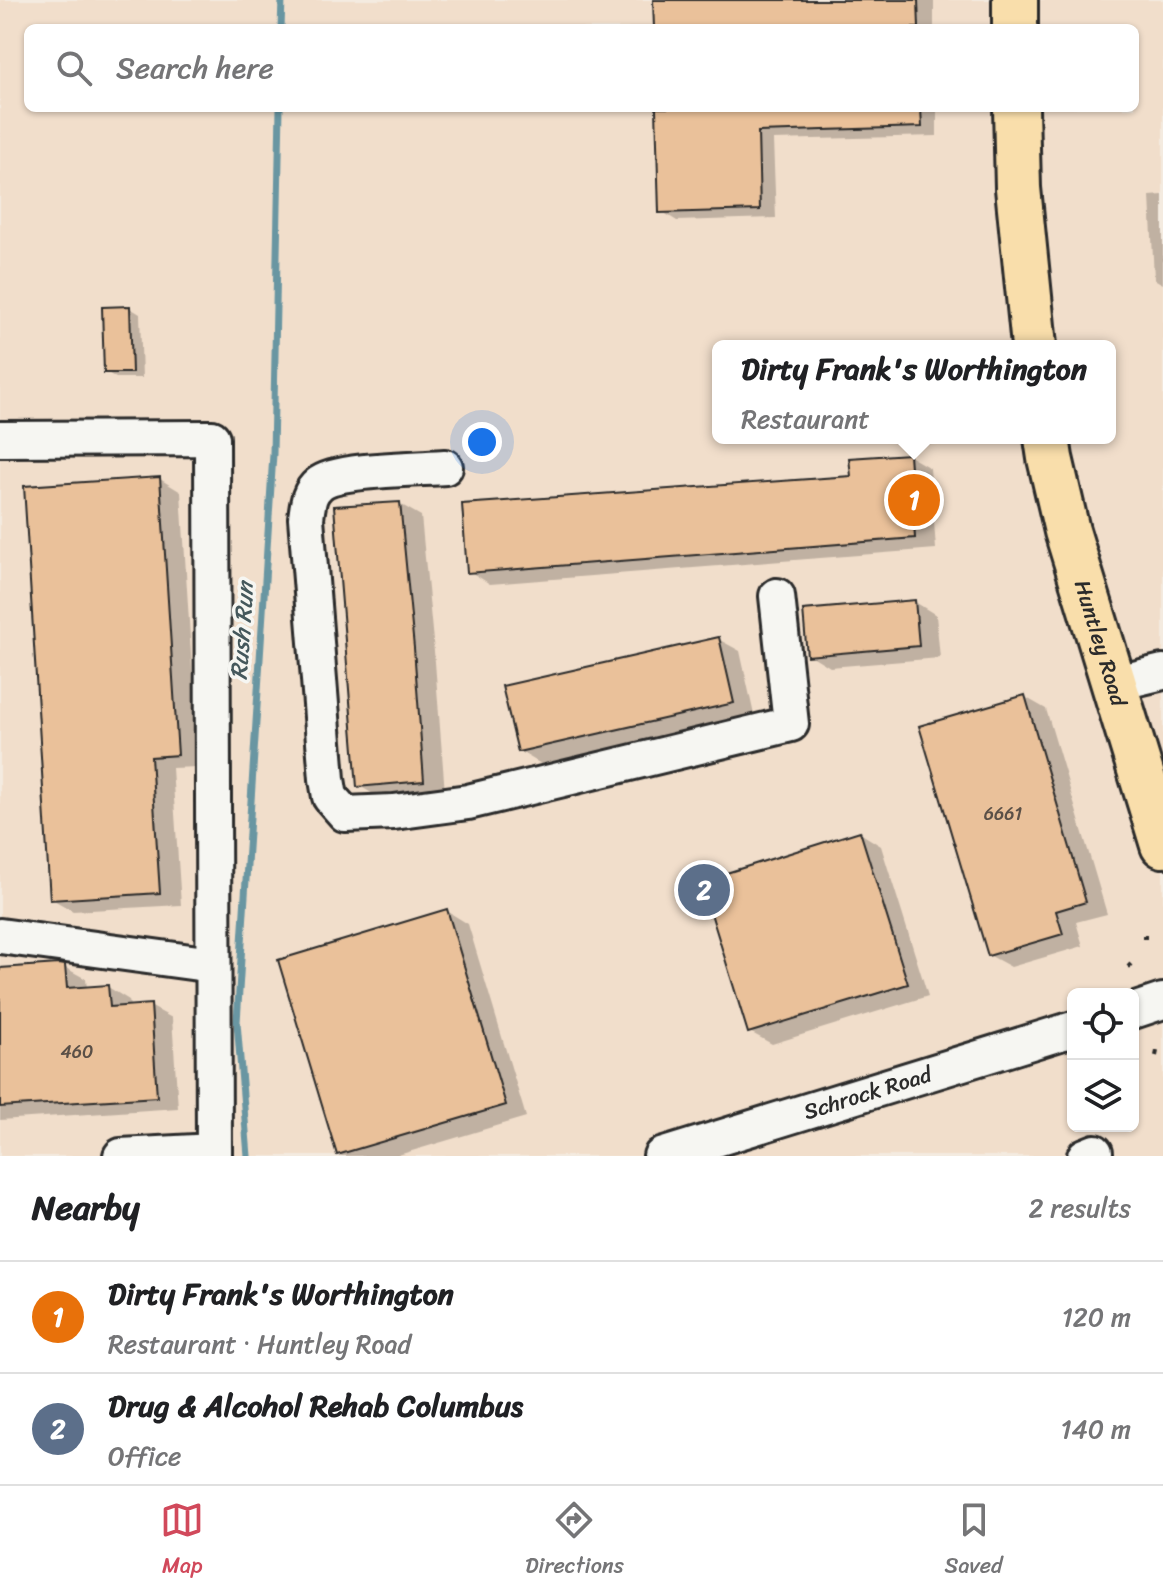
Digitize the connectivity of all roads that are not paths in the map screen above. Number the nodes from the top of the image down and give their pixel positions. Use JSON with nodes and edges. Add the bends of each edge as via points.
{"nodes":[{"id":1,"x":1015,"y":0,"type":"edge"},
{"id":2,"x":1015,"y":24,"type":"edge"},
{"id":3,"x":1016,"y":112,"type":"edge"},
{"id":4,"x":1033,"y":340,"type":"edge"},
{"id":5,"x":0,"y":439,"type":"edge"},
{"id":6,"x":1048,"y":444,"type":"edge"},
{"id":7,"x":445,"y":467,"type":"dead end"},
{"id":8,"x":777,"y":596,"type":"dead end"},
{"id":9,"x":1163,"y":672,"type":"edge"},
{"id":10,"x":1113,"y":684,"type":"junction"},
{"id":11,"x":1163,"y":845,"type":"edge"},
{"id":12,"x":0,"y":936,"type":"edge"},
{"id":13,"x":213,"y":965,"type":"junction"},
{"id":14,"x":1163,"y":1001,"type":"edge"},
{"id":15,"x":1139,"y":1009,"type":"edge"},
{"id":16,"x":1067,"y":1031,"type":"edge"},
{"id":17,"x":214,"y":1154,"type":"edge"},
{"id":18,"x":121,"y":1156,"type":"edge"},
{"id":19,"x":661,"y":1156,"type":"edge"}],
"edges":[{"from":1,"to":2,"type":"main road"},
{"from":3,"to":4,"type":"main road"},
{"from":5,"to":13,"type":"street","via":[[212,438]]},
{"from":6,"to":10,"type":"main road","name":"Huntley Road","via":[[1067,531]]},
{"from":7,"to":8,"type":"street","via":[[338,475],[321,482],[309,496],[306,518],[327,779],[330,797],[345,814],[468,802],[791,724]]},
{"from":9,"to":10,"type":"street"},
{"from":10,"to":11,"type":"main road","name":"Huntley Road"},
{"from":12,"to":13,"type":"street"},
{"from":13,"to":17,"type":"street"},
{"from":14,"to":15,"type":"street"},
{"from":16,"to":19,"type":"street","name":"Schrock Road"},
{"from":17,"to":18,"type":"street"}]}
